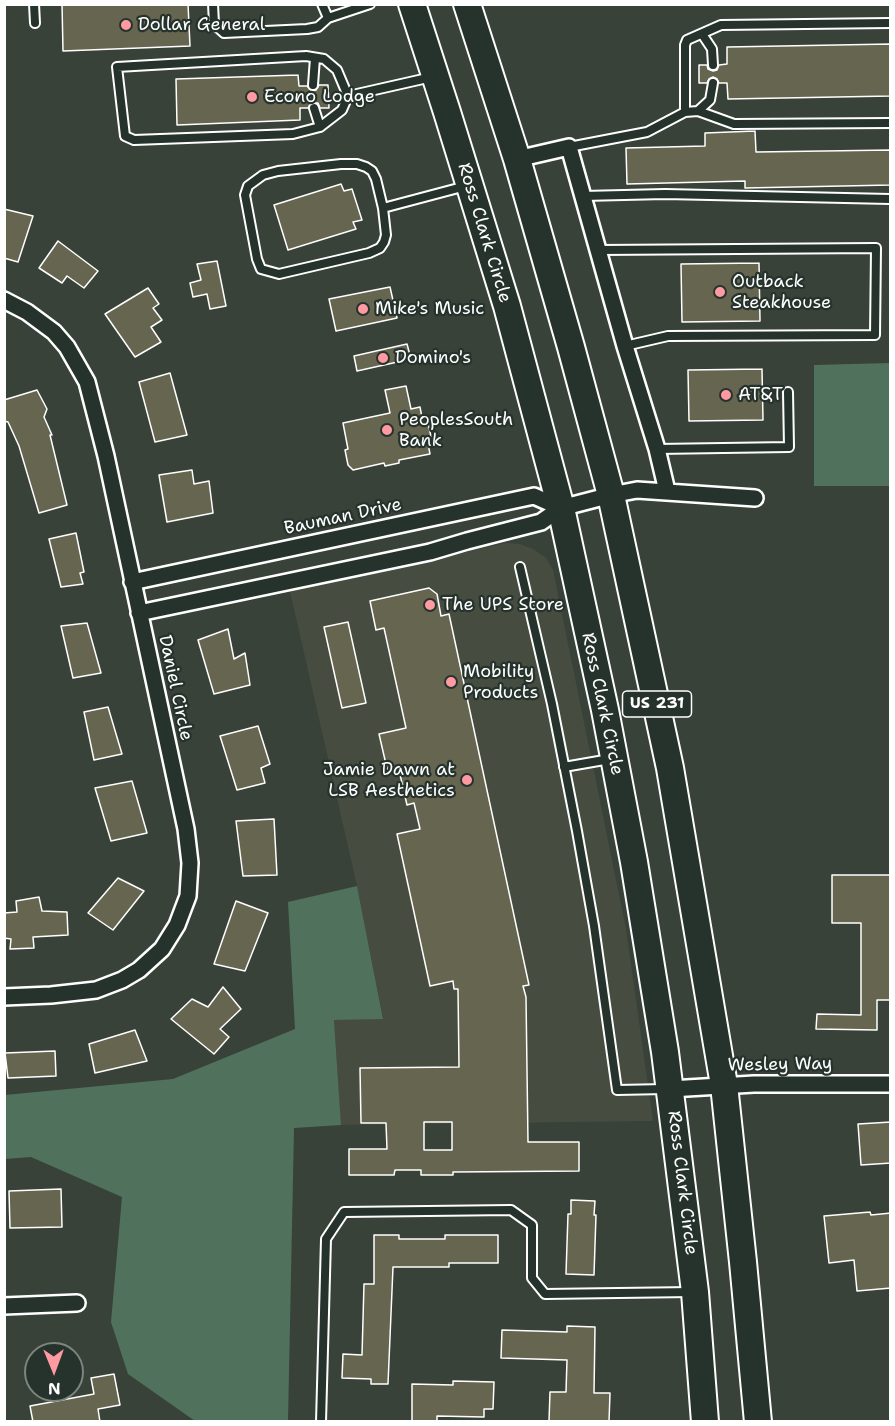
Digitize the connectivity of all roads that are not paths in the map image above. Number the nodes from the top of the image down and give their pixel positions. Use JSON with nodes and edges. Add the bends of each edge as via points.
{"nodes":[{"id":1,"x":34,"y":4,"type":"edge"},
{"id":2,"x":213,"y":4,"type":"edge"},
{"id":3,"x":322,"y":4,"type":"edge"},
{"id":4,"x":370,"y":4,"type":"edge"},
{"id":5,"x":412,"y":4,"type":"edge"},
{"id":6,"x":467,"y":4,"type":"edge"},
{"id":7,"x":328,"y":18,"type":"junction"},
{"id":8,"x":35,"y":23,"type":"dead end"},
{"id":9,"x":891,"y":23,"type":"edge"},
{"id":10,"x":702,"y":34,"type":"junction"},
{"id":11,"x":315,"y":58,"type":"junction"},
{"id":12,"x":713,"y":65,"type":"dead end"},
{"id":13,"x":436,"y":76,"type":"junction"},
{"id":14,"x":713,"y":83,"type":"dead end"},
{"id":15,"x":314,"y":85,"type":"dead end"},
{"id":16,"x":348,"y":96,"type":"junction"},
{"id":17,"x":314,"y":108,"type":"dead end"},
{"id":18,"x":698,"y":111,"type":"junction"},
{"id":19,"x":686,"y":112,"type":"junction"},
{"id":20,"x":891,"y":123,"type":"edge"},
{"id":21,"x":320,"y":127,"type":"junction"},
{"id":22,"x":569,"y":147,"type":"junction"},
{"id":23,"x":518,"y":159,"type":"junction"},
{"id":24,"x":470,"y":185,"type":"junction"},
{"id":25,"x":583,"y":196,"type":"junction"},
{"id":26,"x":891,"y":199,"type":"edge"},
{"id":27,"x":384,"y":207,"type":"junction"},
{"id":28,"x":599,"y":250,"type":"junction"},
{"id":29,"x":4,"y":300,"type":"edge"},
{"id":30,"x":625,"y":346,"type":"junction"},
{"id":31,"x":788,"y":392,"type":"dead end"},
{"id":32,"x":657,"y":449,"type":"junction"},
{"id":33,"x":667,"y":491,"type":"junction"},
{"id":34,"x":611,"y":495,"type":"junction"},
{"id":35,"x":755,"y":498,"type":"dead end"},
{"id":36,"x":561,"y":507,"type":"junction"},
{"id":37,"x":520,"y":567,"type":"dead end"},
{"id":38,"x":132,"y":582,"type":"junction"},
{"id":39,"x":139,"y":613,"type":"junction"},
{"id":40,"x":614,"y":758,"type":"junction"},
{"id":41,"x":564,"y":767,"type":"junction"},
{"id":42,"x":4,"y":996,"type":"edge"},
{"id":43,"x":891,"y":1084,"type":"edge"},
{"id":44,"x":724,"y":1085,"type":"junction"},
{"id":45,"x":670,"y":1089,"type":"junction"},
{"id":46,"x":695,"y":1292,"type":"junction"},
{"id":47,"x":77,"y":1303,"type":"dead end"},
{"id":48,"x":4,"y":1305,"type":"edge"},
{"id":49,"x":321,"y":1422,"type":"edge"},
{"id":50,"x":705,"y":1422,"type":"edge"},
{"id":51,"x":758,"y":1422,"type":"edge"}],
"edges":[{"from":1,"to":8,"type":"lane"},
{"from":2,"to":7,"type":"lane","via":[[214,24],[224,33],[307,29],[318,27]]},
{"from":3,"to":7,"type":"lane"},
{"from":4,"to":7,"type":"lane"},
{"from":5,"to":13,"type":"highway","name":"Ross Clark Circle","number":"US 231"},
{"from":6,"to":23,"type":"highway","number":"US 231"},
{"from":9,"to":10,"type":"lane","via":[[721,25]]},
{"from":10,"to":12,"type":"lane","via":[[712,49]]},
{"from":10,"to":19,"type":"lane","via":[[687,40],[685,45]]},
{"from":11,"to":15,"type":"lane"},
{"from":11,"to":16,"type":"lane","via":[[324,59],[337,70]]},
{"from":11,"to":21,"type":"lane","via":[[117,67],[125,136],[134,140],[293,134]]},
{"from":13,"to":16,"type":"lane"},
{"from":13,"to":24,"type":"highway","name":"Ross Clark Circle","number":"US 231"},
{"from":14,"to":18,"type":"lane","via":[[710,100]]},
{"from":16,"to":21,"type":"lane","via":[[342,110]]},
{"from":17,"to":21,"type":"lane"},
{"from":18,"to":19,"type":"lane"},
{"from":18,"to":20,"type":"lane","via":[[734,123]]},
{"from":19,"to":22,"type":"lane","via":[[646,132]]},
{"from":22,"to":23,"type":"street"},
{"from":22,"to":25,"type":"street"},
{"from":23,"to":34,"type":"highway","number":"US 231"},
{"from":24,"to":27,"type":"lane"},
{"from":24,"to":36,"type":"highway","name":"Ross Clark Circle","number":"US 231"},
{"from":25,"to":26,"type":"lane"},
{"from":25,"to":28,"type":"street"},
{"from":27,"to":27,"type":"lane","via":[[372,171],[357,164],[262,175],[248,186],[245,195],[256,259],[261,268],[279,274],[380,248],[386,235]]},
{"from":28,"to":30,"type":"street"},
{"from":28,"to":30,"type":"lane","via":[[876,248],[875,335],[668,336]]},
{"from":29,"to":38,"type":"street","name":"Daniel Circle","via":[[54,332],[87,382]]},
{"from":30,"to":32,"type":"street"},
{"from":31,"to":32,"type":"lane","via":[[789,447]]},
{"from":32,"to":33,"type":"street"},
{"from":33,"to":34,"type":"street","via":[[637,490]]},
{"from":33,"to":35,"type":"street"},
{"from":34,"to":36,"type":"street"},
{"from":34,"to":44,"type":"highway","number":"US 231","via":[[670,768]]},
{"from":36,"to":38,"type":"street","name":"Bauman Drive","via":[[534,496]]},
{"from":36,"to":39,"type":"street","via":[[541,522],[430,552]]},
{"from":36,"to":40,"type":"highway","name":"Ross Clark Circle","number":"US 231"},
{"from":37,"to":41,"type":"lane"},
{"from":38,"to":39,"type":"street","name":"Daniel Circle"},
{"from":39,"to":42,"type":"street","name":"Daniel Circle","via":[[188,840],[190,863],[184,910],[162,949],[140,970],[122,980],[74,994]]},
{"from":40,"to":41,"type":"lane"},
{"from":40,"to":45,"type":"highway","name":"Ross Clark Circle","number":"US 231"},
{"from":41,"to":45,"type":"lane","via":[[596,937],[617,1090]]},
{"from":43,"to":44,"type":"street","name":"Wesley Way"},
{"from":44,"to":45,"type":"street","name":"Wesley Way"},
{"from":44,"to":51,"type":"highway","number":"US 231"},
{"from":45,"to":46,"type":"highway","name":"Ross Clark Circle","number":"US 231"},
{"from":46,"to":49,"type":"lane","via":[[545,1293],[532,1278],[532,1225],[511,1210],[344,1212],[326,1239]]},
{"from":46,"to":50,"type":"highway","name":"Ross Clark Circle","number":"US 231"},
{"from":47,"to":48,"type":"street"}]}
